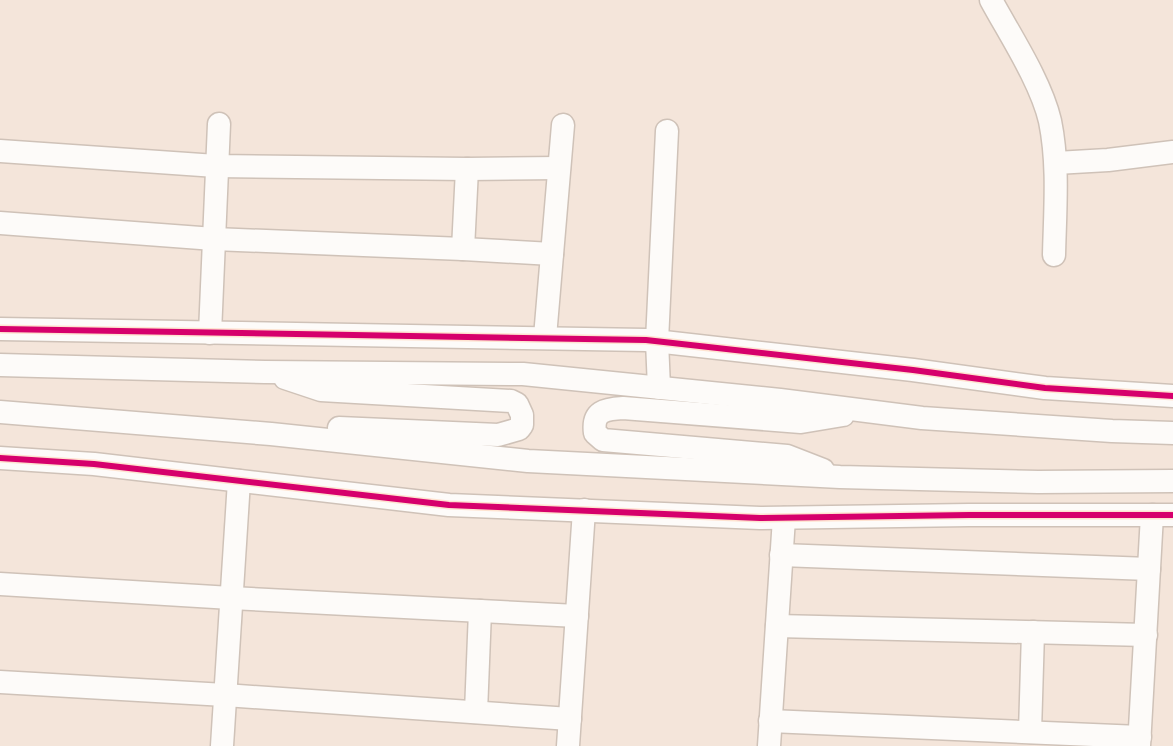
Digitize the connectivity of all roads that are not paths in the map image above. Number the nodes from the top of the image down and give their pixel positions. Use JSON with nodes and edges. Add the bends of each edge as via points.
{"nodes":[{"id":1,"x":991,"y":0,"type":"edge"},
{"id":2,"x":219,"y":124,"type":"dead end"},
{"id":3,"x":563,"y":125,"type":"dead end"},
{"id":4,"x":668,"y":130,"type":"dead end"},
{"id":5,"x":0,"y":151,"type":"edge"},
{"id":6,"x":1173,"y":152,"type":"edge"},
{"id":7,"x":1056,"y":163,"type":"junction"},
{"id":8,"x":216,"y":166,"type":"junction"},
{"id":9,"x":559,"y":168,"type":"junction"},
{"id":10,"x":467,"y":169,"type":"junction"},
{"id":11,"x":0,"y":223,"type":"edge"},
{"id":12,"x":214,"y":239,"type":"junction"},
{"id":13,"x":463,"y":248,"type":"junction"},
{"id":14,"x":552,"y":254,"type":"junction"},
{"id":15,"x":1054,"y":255,"type":"dead end"},
{"id":16,"x":0,"y":329,"type":"edge"},
{"id":17,"x":210,"y":333,"type":"junction"},
{"id":18,"x":545,"y":337,"type":"junction"},
{"id":19,"x":657,"y":341,"type":"junction"},
{"id":20,"x":0,"y":365,"type":"edge"},
{"id":21,"x":265,"y":372,"type":"junction"},
{"id":22,"x":660,"y":388,"type":"junction"},
{"id":23,"x":1173,"y":396,"type":"edge"},
{"id":24,"x":870,"y":411,"type":"junction"},
{"id":25,"x":0,"y":412,"type":"edge"},
{"id":26,"x":271,"y":434,"type":"junction"},
{"id":27,"x":1173,"y":434,"type":"edge"},
{"id":28,"x":0,"y":458,"type":"edge"},
{"id":29,"x":840,"y":477,"type":"junction"},
{"id":30,"x":239,"y":481,"type":"junction"},
{"id":31,"x":1173,"y":481,"type":"edge"},
{"id":32,"x":584,"y":510,"type":"junction"},
{"id":33,"x":1162,"y":515,"type":"edge"},
{"id":34,"x":784,"y":518,"type":"junction"},
{"id":35,"x":781,"y":555,"type":"junction"},
{"id":36,"x":1149,"y":569,"type":"junction"},
{"id":37,"x":0,"y":584,"type":"edge"},
{"id":38,"x":231,"y":598,"type":"junction"},
{"id":39,"x":480,"y":611,"type":"junction"},
{"id":40,"x":577,"y":616,"type":"junction"},
{"id":41,"x":777,"y":626,"type":"junction"},
{"id":42,"x":1033,"y":632,"type":"junction"},
{"id":43,"x":1146,"y":635,"type":"junction"},
{"id":44,"x":0,"y":682,"type":"edge"},
{"id":45,"x":225,"y":695,"type":"junction"},
{"id":46,"x":476,"y":712,"type":"junction"},
{"id":47,"x":570,"y":718,"type":"junction"},
{"id":48,"x":770,"y":721,"type":"junction"},
{"id":49,"x":1030,"y":732,"type":"junction"},
{"id":50,"x":1140,"y":741,"type":"edge"},
{"id":51,"x":222,"y":746,"type":"edge"},
{"id":52,"x":568,"y":746,"type":"edge"},
{"id":53,"x":769,"y":746,"type":"edge"}],
"edges":[{"from":1,"to":7,"type":"street","via":[[1034,79],[1049,119]]},
{"from":2,"to":8,"type":"street"},
{"from":3,"to":9,"type":"street"},
{"from":4,"to":19,"type":"street"},
{"from":5,"to":8,"type":"street"},
{"from":6,"to":7,"type":"street"},
{"from":7,"to":15,"type":"street"},
{"from":8,"to":10,"type":"street"},
{"from":8,"to":12,"type":"street"},
{"from":9,"to":10,"type":"street"},
{"from":9,"to":14,"type":"street"},
{"from":10,"to":13,"type":"street"},
{"from":11,"to":12,"type":"street"},
{"from":12,"to":13,"type":"street"},
{"from":12,"to":17,"type":"street"},
{"from":13,"to":14,"type":"street"},
{"from":14,"to":18,"type":"street"},
{"from":16,"to":17,"type":"street"},
{"from":17,"to":18,"type":"street"},
{"from":18,"to":19,"type":"street"},
{"from":19,"to":22,"type":"street"},
{"from":19,"to":23,"type":"street","via":[[1045,388]]},
{"from":20,"to":21,"type":"street"},
{"from":21,"to":22,"type":"street","via":[[523,374]]},
{"from":21,"to":26,"type":"street","via":[[320,390],[511,401],[517,404],[522,415],[519,429],[498,435],[306,426]]},
{"from":22,"to":24,"type":"street"},
{"from":24,"to":27,"type":"street","via":[[922,418]]},
{"from":24,"to":29,"type":"street","via":[[801,422],[623,408],[601,412],[594,426],[595,433],[603,440],[787,456]]},
{"from":25,"to":26,"type":"street"},
{"from":26,"to":29,"type":"street","via":[[528,461]]},
{"from":28,"to":30,"type":"street","via":[[94,464]]},
{"from":29,"to":31,"type":"street","via":[[1038,482]]},
{"from":30,"to":32,"type":"street","via":[[449,505]]},
{"from":30,"to":38,"type":"street"},
{"from":32,"to":34,"type":"street"},
{"from":32,"to":40,"type":"street"},
{"from":33,"to":34,"type":"street"},
{"from":33,"to":36,"type":"street"},
{"from":34,"to":35,"type":"street"},
{"from":35,"to":36,"type":"street"},
{"from":35,"to":41,"type":"street"},
{"from":36,"to":43,"type":"street"},
{"from":37,"to":38,"type":"street"},
{"from":38,"to":39,"type":"street"},
{"from":38,"to":45,"type":"street"},
{"from":39,"to":40,"type":"street"},
{"from":39,"to":46,"type":"street"},
{"from":40,"to":47,"type":"street"},
{"from":41,"to":42,"type":"street"},
{"from":41,"to":48,"type":"street"},
{"from":42,"to":43,"type":"street"},
{"from":42,"to":49,"type":"street"},
{"from":43,"to":50,"type":"street"},
{"from":44,"to":45,"type":"street"},
{"from":45,"to":46,"type":"street"},
{"from":45,"to":51,"type":"street"},
{"from":46,"to":47,"type":"street"},
{"from":47,"to":52,"type":"street"},
{"from":48,"to":49,"type":"street"},
{"from":48,"to":53,"type":"street"},
{"from":49,"to":50,"type":"street"}]}
